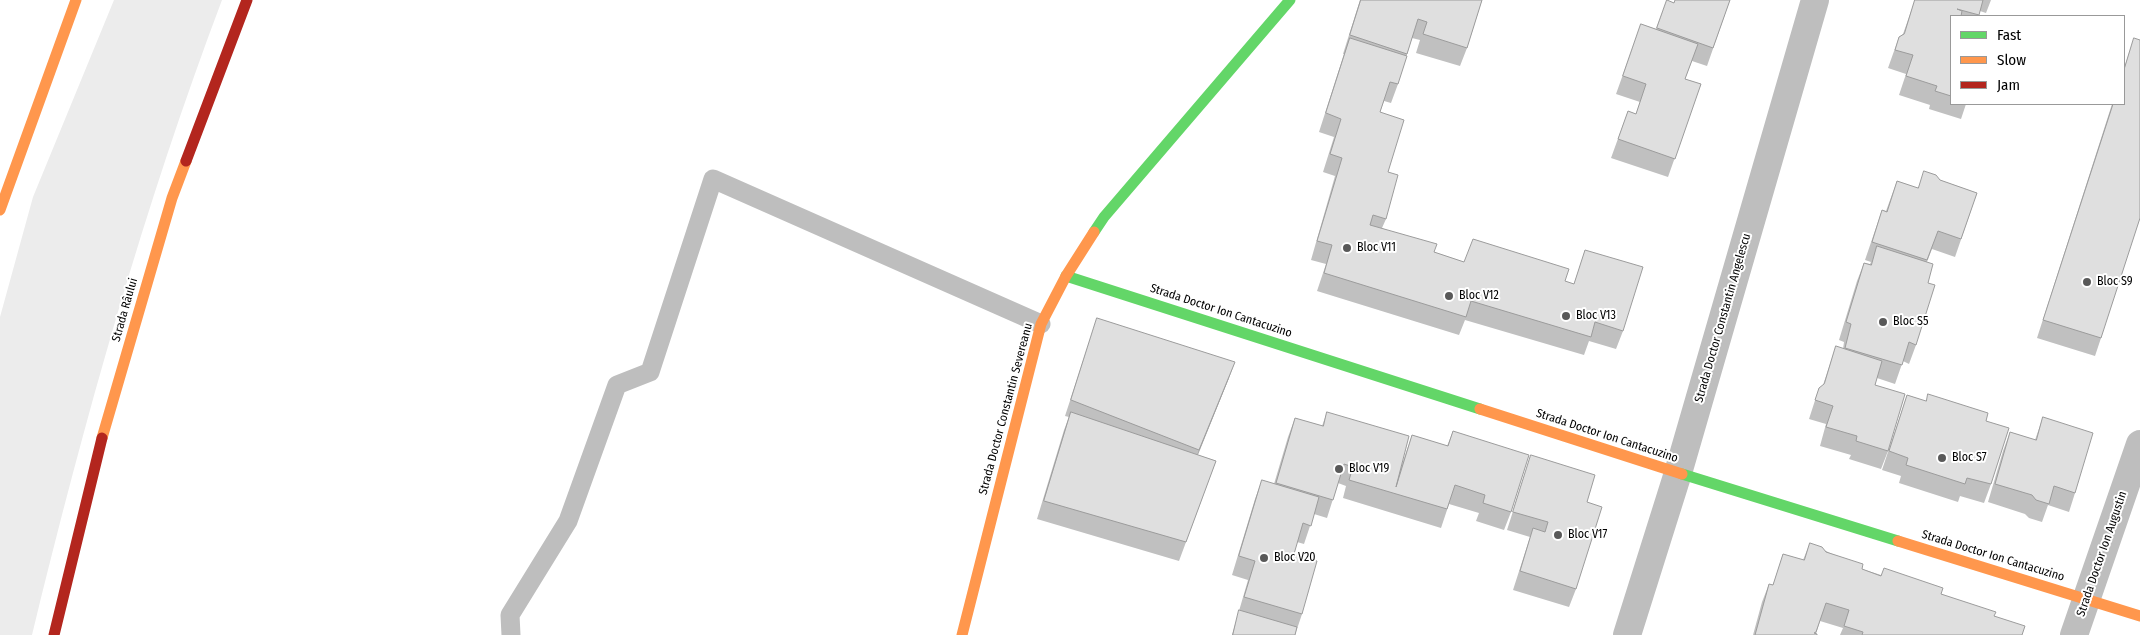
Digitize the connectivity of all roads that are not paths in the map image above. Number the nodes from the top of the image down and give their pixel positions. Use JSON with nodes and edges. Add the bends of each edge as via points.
{"nodes":[{"id":1,"x":76,"y":0,"type":"edge"},
{"id":2,"x":247,"y":0,"type":"edge"},
{"id":3,"x":1290,"y":0,"type":"edge"},
{"id":4,"x":1815,"y":0,"type":"edge"},
{"id":5,"x":0,"y":210,"type":"edge"},
{"id":6,"x":1066,"y":276,"type":"junction"},
{"id":7,"x":1041,"y":324,"type":"junction"},
{"id":8,"x":2140,"y":444,"type":"edge"},
{"id":9,"x":1678,"y":473,"type":"junction"},
{"id":10,"x":2086,"y":599,"type":"junction"},
{"id":11,"x":2140,"y":616,"type":"edge"},
{"id":12,"x":54,"y":635,"type":"edge"},
{"id":13,"x":512,"y":635,"type":"edge"},
{"id":14,"x":962,"y":635,"type":"edge"},
{"id":15,"x":1627,"y":635,"type":"edge"},
{"id":16,"x":2074,"y":635,"type":"edge"}],
"edges":[{"from":1,"to":5,"type":"street"},
{"from":2,"to":12,"type":"street","name":"Strada Râului","via":[[172,198],[99,448]]},
{"from":3,"to":6,"type":"street","name":"Strada Doctor Constantin Severeanu","via":[[1104,216]]},
{"from":4,"to":9,"type":"street","name":"Strada Doctor Constantin Angelescu"},
{"from":6,"to":7,"type":"street","name":"Strada Doctor Constantin Severeanu"},
{"from":6,"to":9,"type":"street","name":"Strada Doctor Ion Cantacuzino"},
{"from":7,"to":13,"type":"lane","via":[[713,179],[650,372],[617,385],[568,521],[510,615]]},
{"from":7,"to":14,"type":"street","name":"Strada Doctor Constantin Severeanu"},
{"from":8,"to":10,"type":"street","name":"Strada Doctor Ion Augustin"},
{"from":9,"to":10,"type":"street","name":"Strada Doctor Ion Cantacuzino"},
{"from":9,"to":15,"type":"street","name":"Strada Doctor Constantin Angelescu"},
{"from":10,"to":11,"type":"street","name":"Strada Doctor Ion Cantacuzino"},
{"from":10,"to":16,"type":"street","name":"Strada Doctor Ion Augustin"}]}
